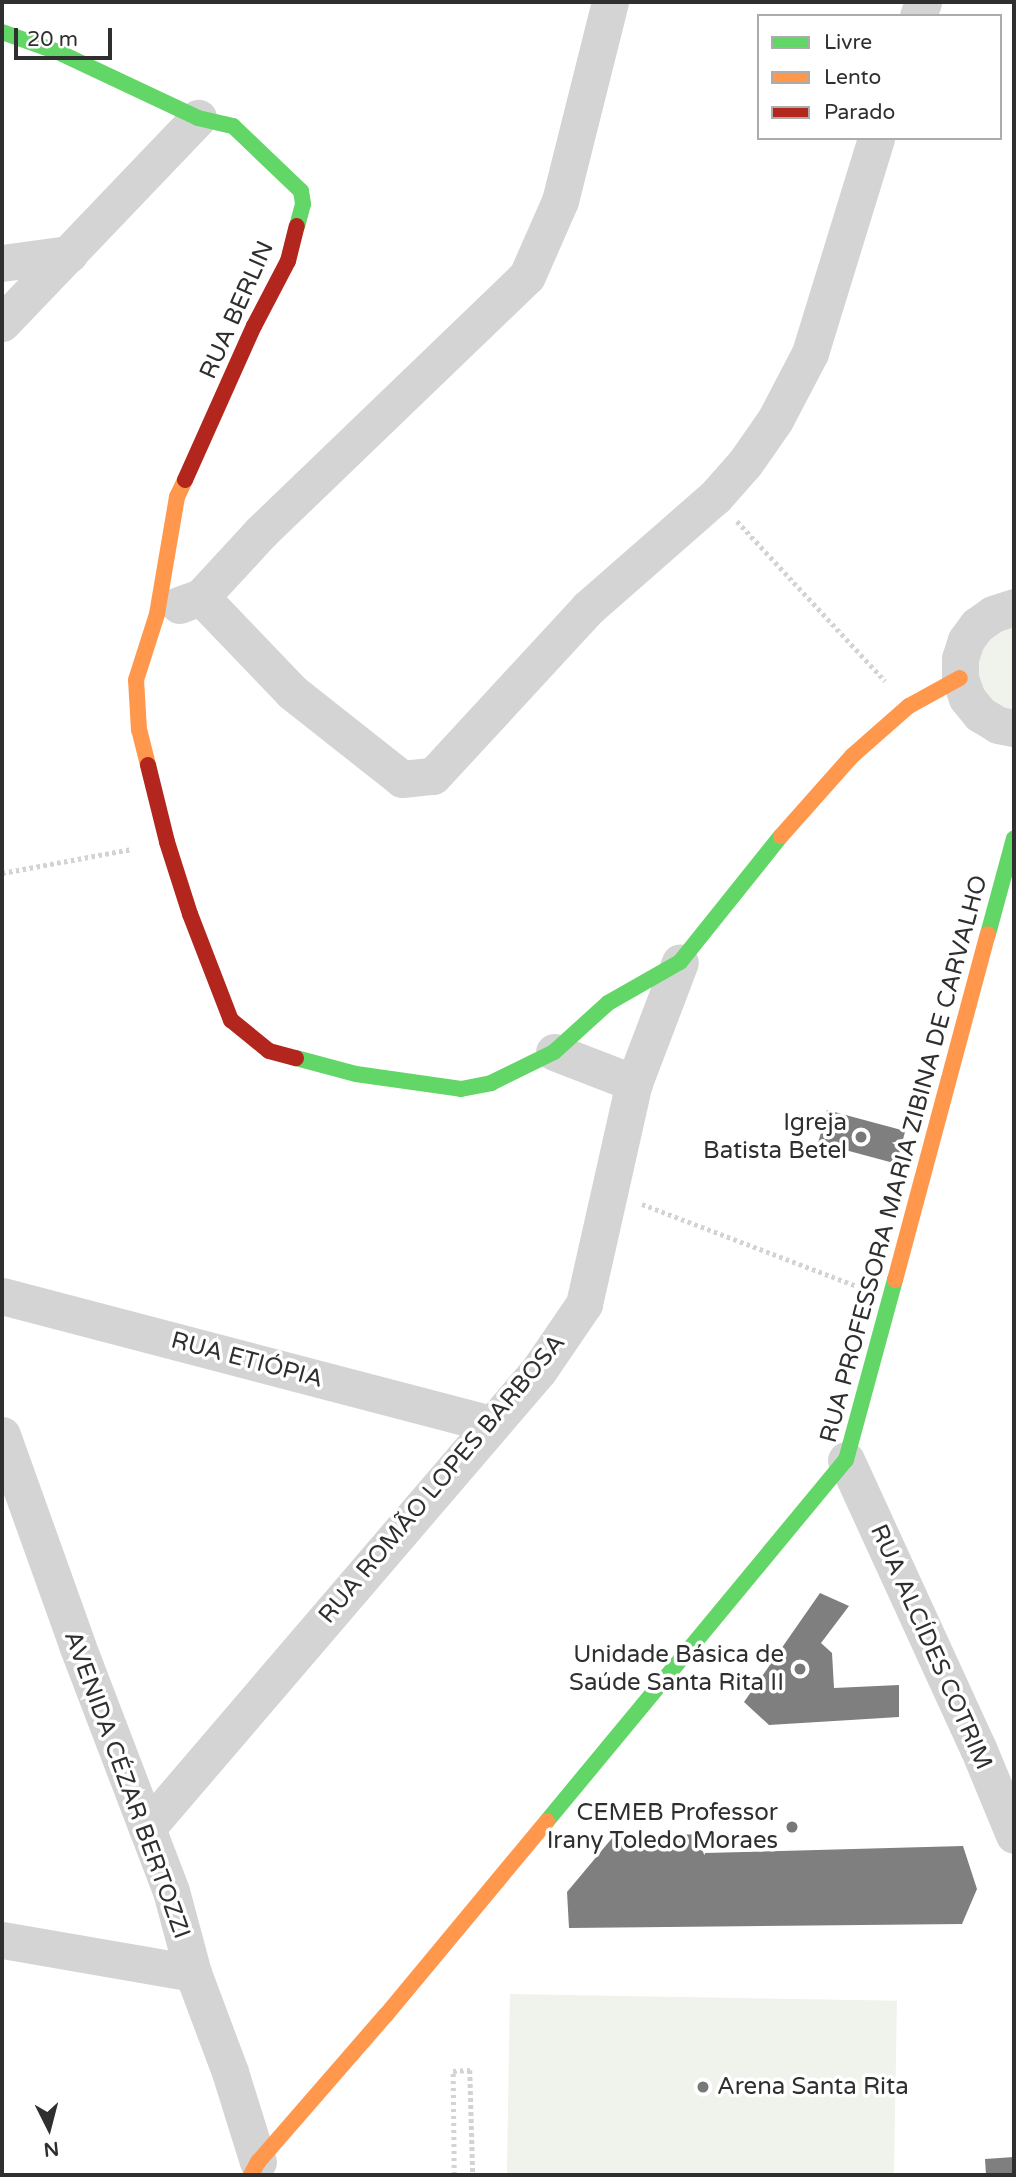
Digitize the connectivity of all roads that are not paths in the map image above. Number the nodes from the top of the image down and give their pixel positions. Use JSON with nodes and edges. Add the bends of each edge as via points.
{"nodes":[{"id":1,"x":603,"y":7,"type":"edge"},
{"id":2,"x":2,"y":32,"type":"edge"},
{"id":3,"x":198,"y":118,"type":"junction"},
{"id":4,"x":875,"y":140,"type":"edge"},
{"id":5,"x":69,"y":254,"type":"junction"},
{"id":6,"x":2,"y":263,"type":"edge"},
{"id":7,"x":2,"y":323,"type":"edge"},
{"id":8,"x":201,"y":597,"type":"junction"},
{"id":9,"x":1014,"y":607,"type":"edge"},
{"id":10,"x":157,"y":614,"type":"junction"},
{"id":11,"x":960,"y":678,"type":"junction"},
{"id":12,"x":1014,"y":728,"type":"edge"},
{"id":13,"x":1014,"y":838,"type":"edge"},
{"id":14,"x":680,"y":962,"type":"junction"},
{"id":15,"x":554,"y":1052,"type":"junction"},
{"id":16,"x":634,"y":1083,"type":"junction"},
{"id":17,"x":2,"y":1296,"type":"edge"},
{"id":18,"x":491,"y":1424,"type":"junction"},
{"id":19,"x":2,"y":1435,"type":"edge"},
{"id":20,"x":846,"y":1460,"type":"junction"},
{"id":21,"x":147,"y":1828,"type":"junction"},
{"id":22,"x":1014,"y":1835,"type":"edge"},
{"id":23,"x":2,"y":1940,"type":"edge"},
{"id":24,"x":193,"y":1973,"type":"junction"},
{"id":25,"x":255,"y":2169,"type":"edge"}],
"edges":[{"from":1,"to":8,"type":"street","via":[[559,201],[527,276],[261,532]]},
{"from":2,"to":3,"type":"street","name":"RUA BERLIN","via":[[58,52]]},
{"from":3,"to":5,"type":"street"},
{"from":3,"to":10,"type":"street","name":"RUA BERLIN","via":[[233,126],[301,191],[303,204],[288,261],[177,497]]},
{"from":4,"to":8,"type":"street","via":[[810,353],[775,420],[715,497],[588,608],[433,776],[402,779],[292,692]]},
{"from":5,"to":6,"type":"street"},
{"from":5,"to":7,"type":"street"},
{"from":8,"to":10,"type":"street"},
{"from":9,"to":11,"type":"street","via":[[977,625],[966,640]]},
{"from":10,"to":15,"type":"street","name":"RUA BERLIN","via":[[136,680],[139,730],[167,842],[231,1020],[269,1051],[356,1074],[461,1089],[491,1083]]},
{"from":11,"to":12,"type":"street","via":[[967,698],[980,714]]},
{"from":11,"to":14,"type":"street","via":[[909,706],[852,756],[767,852]]},
{"from":13,"to":20,"type":"street","name":"RUA PROFESSORA MARIA ZIBINA DE CARVALHO"},
{"from":14,"to":15,"type":"street","name":"RUA BERLIN","via":[[608,1003]]},
{"from":14,"to":16,"type":"street","name":"RUA ROMÃO LOPES BARBOSA"},
{"from":15,"to":16,"type":"street"},
{"from":16,"to":18,"type":"street","name":"RUA ROMÃO LOPES BARBOSA","via":[[584,1304],[539,1370]]},
{"from":17,"to":18,"type":"street","name":"RUA ETIÓPIA"},
{"from":18,"to":21,"type":"street","name":"RUA ROMÃO LOPES BARBOSA"},
{"from":19,"to":21,"type":"street","name":"AVENIDA CÉZAR BERTOZZI"},
{"from":20,"to":22,"type":"street","name":"RUA ALCÍDES COTRIM"},
{"from":20,"to":25,"type":"street","name":"RUA PROFESSORA MARIA ZIBINA DE CARVALHO"},
{"from":21,"to":24,"type":"street","name":"AVENIDA CÉZAR BERTOZZI","via":[[171,1891]]},
{"from":23,"to":24,"type":"street"},
{"from":24,"to":25,"type":"street","name":"AVENIDA CÉZAR BERTOZZI"}]}
